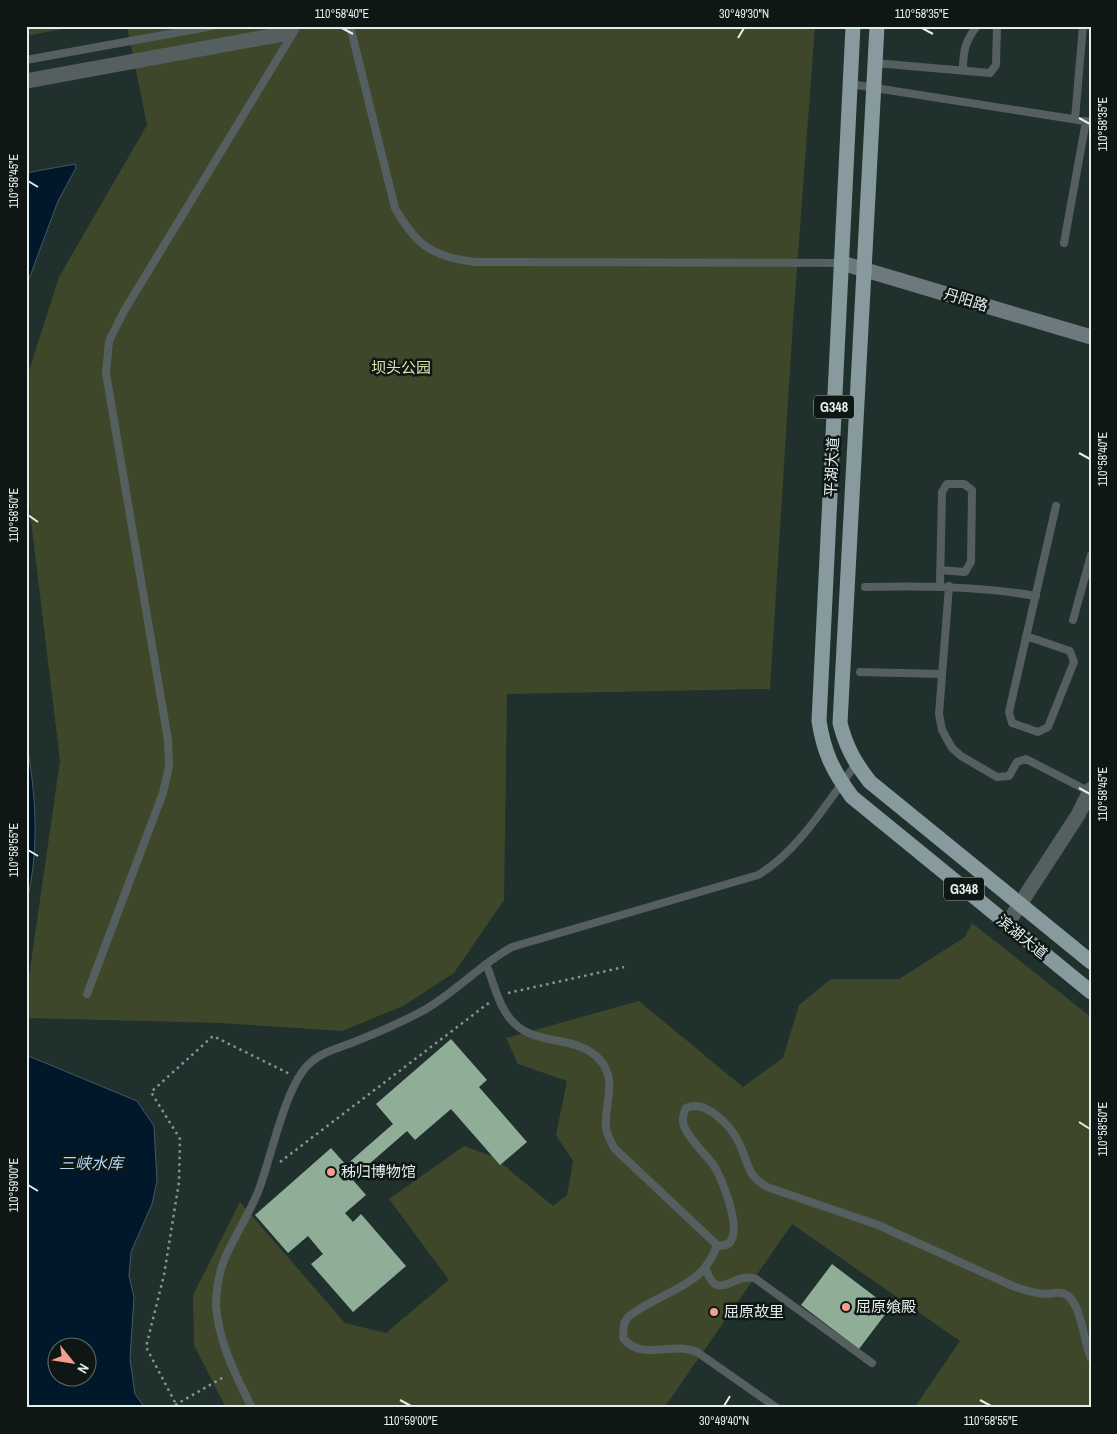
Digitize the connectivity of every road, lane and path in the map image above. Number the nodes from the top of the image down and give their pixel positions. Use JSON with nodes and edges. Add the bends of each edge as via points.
{"nodes":[{"id":1,"x":213,"y":26,"type":"edge"},
{"id":2,"x":293,"y":26,"type":"edge"},
{"id":3,"x":297,"y":26,"type":"edge"},
{"id":4,"x":350,"y":26,"type":"edge"},
{"id":5,"x":853,"y":26,"type":"edge"},
{"id":6,"x":877,"y":26,"type":"edge"},
{"id":7,"x":977,"y":26,"type":"edge"},
{"id":8,"x":998,"y":26,"type":"edge"},
{"id":9,"x":1082,"y":26,"type":"edge"},
{"id":10,"x":26,"y":60,"type":"edge"},
{"id":11,"x":875,"y":63,"type":"junction"},
{"id":12,"x":963,"y":70,"type":"junction"},
{"id":13,"x":26,"y":81,"type":"edge"},
{"id":14,"x":850,"y":84,"type":"junction"},
{"id":15,"x":874,"y":88,"type":"junction"},
{"id":16,"x":1075,"y":119,"type":"junction"},
{"id":17,"x":1088,"y":121,"type":"edge"},
{"id":18,"x":1064,"y":243,"type":"dead end"},
{"id":19,"x":842,"y":263,"type":"junction"},
{"id":20,"x":864,"y":270,"type":"junction"},
{"id":21,"x":1091,"y":337,"type":"edge"},
{"id":22,"x":1056,"y":506,"type":"dead end"},
{"id":23,"x":1091,"y":555,"type":"edge"},
{"id":24,"x":940,"y":570,"type":"junction"},
{"id":25,"x":940,"y":586,"type":"junction"},
{"id":26,"x":949,"y":586,"type":"junction"},
{"id":27,"x":865,"y":587,"type":"dead end"},
{"id":28,"x":1036,"y":596,"type":"junction"},
{"id":29,"x":1073,"y":620,"type":"dead end"},
{"id":30,"x":1026,"y":636,"type":"junction"},
{"id":31,"x":860,"y":672,"type":"dead end"},
{"id":32,"x":942,"y":674,"type":"junction"},
{"id":33,"x":856,"y":764,"type":"junction"},
{"id":34,"x":842,"y":783,"type":"junction"},
{"id":35,"x":1090,"y":791,"type":"edge"},
{"id":36,"x":1020,"y":905,"type":"junction"},
{"id":37,"x":1007,"y":924,"type":"junction"},
{"id":38,"x":1091,"y":962,"type":"edge"},
{"id":39,"x":486,"y":964,"type":"junction"},
{"id":40,"x":624,"y":967,"type":"dead end"},
{"id":41,"x":1091,"y":992,"type":"edge"},
{"id":42,"x":87,"y":994,"type":"dead end"},
{"id":43,"x":499,"y":996,"type":"junction"},
{"id":44,"x":298,"y":1078,"type":"junction"},
{"id":45,"x":275,"y":1166,"type":"dead end"},
{"id":46,"x":717,"y":1245,"type":"junction"},
{"id":47,"x":706,"y":1269,"type":"junction"},
{"id":48,"x":1091,"y":1358,"type":"edge"},
{"id":49,"x":872,"y":1363,"type":"dead end"},
{"id":50,"x":224,"y":1377,"type":"dead end"},
{"id":51,"x":176,"y":1406,"type":"edge"},
{"id":52,"x":252,"y":1408,"type":"edge"},
{"id":53,"x":777,"y":1408,"type":"edge"}],
"edges":[{"from":1,"to":10,"type":"lane"},
{"from":2,"to":13,"type":"street","via":[[283,34]]},
{"from":3,"to":42,"type":"lane","via":[[124,311],[110,341],[106,373],[168,740],[169,766],[163,793]]},
{"from":4,"to":19,"type":"lane","via":[[395,208],[408,231],[427,249],[451,259],[475,262]]},
{"from":5,"to":14,"type":"highway","name":"平湖大道","number":"G348"},
{"from":6,"to":11,"type":"highway","name":"平湖大道","number":"G348"},
{"from":7,"to":12,"type":"lane","via":[[963,51]]},
{"from":8,"to":12,"type":"lane","via":[[996,65],[990,73]]},
{"from":9,"to":16,"type":"lane"},
{"from":11,"to":12,"type":"lane"},
{"from":11,"to":15,"type":"highway","name":"平湖大道","number":"G348"},
{"from":14,"to":15,"type":"lane"},
{"from":14,"to":19,"type":"highway","name":"平湖大道","number":"G348"},
{"from":15,"to":16,"type":"lane"},
{"from":15,"to":20,"type":"highway","name":"平湖大道","number":"G348"},
{"from":16,"to":17,"type":"lane"},
{"from":17,"to":18,"type":"lane"},
{"from":19,"to":20,"type":"main road","name":"丹阳路"},
{"from":19,"to":34,"type":"highway","name":"平湖大道","number":"G348","via":[[819,721],[823,747]]},
{"from":20,"to":21,"type":"main road","name":"丹阳路"},
{"from":20,"to":33,"type":"highway","name":"平湖大道","number":"G348","via":[[840,724],[845,744]]},
{"from":22,"to":28,"type":"lane"},
{"from":23,"to":29,"type":"lane"},
{"from":24,"to":24,"type":"lane","via":[[942,492],[948,484],[964,484],[972,490],[971,562],[965,572]]},
{"from":24,"to":25,"type":"lane"},
{"from":25,"to":26,"type":"lane"},
{"from":25,"to":27,"type":"lane"},
{"from":26,"to":28,"type":"lane"},
{"from":26,"to":32,"type":"lane"},
{"from":28,"to":30,"type":"lane"},
{"from":30,"to":30,"type":"lane","via":[[1009,712],[1012,723],[1038,732],[1048,727],[1074,662],[1070,651]]},
{"from":31,"to":32,"type":"lane"},
{"from":32,"to":35,"type":"lane","via":[[939,714],[942,730],[952,748],[961,756],[996,777],[1009,776],[1017,762],[1026,759]]},
{"from":33,"to":34,"type":"lane"},
{"from":33,"to":36,"type":"highway","name":"滨湖大道","number":"G348","via":[[886,796]]},
{"from":34,"to":37,"type":"highway","name":"滨湖大道","number":"G348","via":[[872,815]]},
{"from":34,"to":39,"type":"lane","via":[[790,850],[758,875],[527,942],[499,954]]},
{"from":35,"to":36,"type":"street","via":[[1078,816]]},
{"from":36,"to":37,"type":"street"},
{"from":36,"to":38,"type":"highway","name":"滨湖大道","number":"G348"},
{"from":37,"to":41,"type":"highway","name":"滨湖大道","number":"G348"},
{"from":39,"to":43,"type":"lane"},
{"from":39,"to":44,"type":"lane","via":[[459,987],[419,1013],[325,1052],[309,1063]]},
{"from":40,"to":43,"type":"path"},
{"from":43,"to":45,"type":"path"},
{"from":43,"to":46,"type":"lane","via":[[505,1012],[523,1031],[574,1043],[601,1061],[608,1074],[610,1102],[606,1127],[614,1148]]},
{"from":44,"to":51,"type":"path","via":[[213,1036],[152,1092],[180,1139],[179,1182],[164,1275],[146,1347]]},
{"from":44,"to":52,"type":"lane","via":[[258,1192],[224,1261],[218,1283],[216,1305],[220,1327],[233,1369]]},
{"from":46,"to":47,"type":"lane"},
{"from":46,"to":48,"type":"lane","via":[[730,1244],[733,1224],[715,1168],[684,1126],[683,1113],[692,1106],[704,1108],[729,1126],[753,1176],[767,1187],[878,1225],[1015,1287],[1069,1296],[1076,1304]]},
{"from":47,"to":49,"type":"lane","via":[[714,1285],[747,1277],[756,1279]]},
{"from":47,"to":53,"type":"lane","via":[[693,1280],[628,1317],[623,1338],[639,1350],[691,1350]]},
{"from":50,"to":51,"type":"path"}]}
